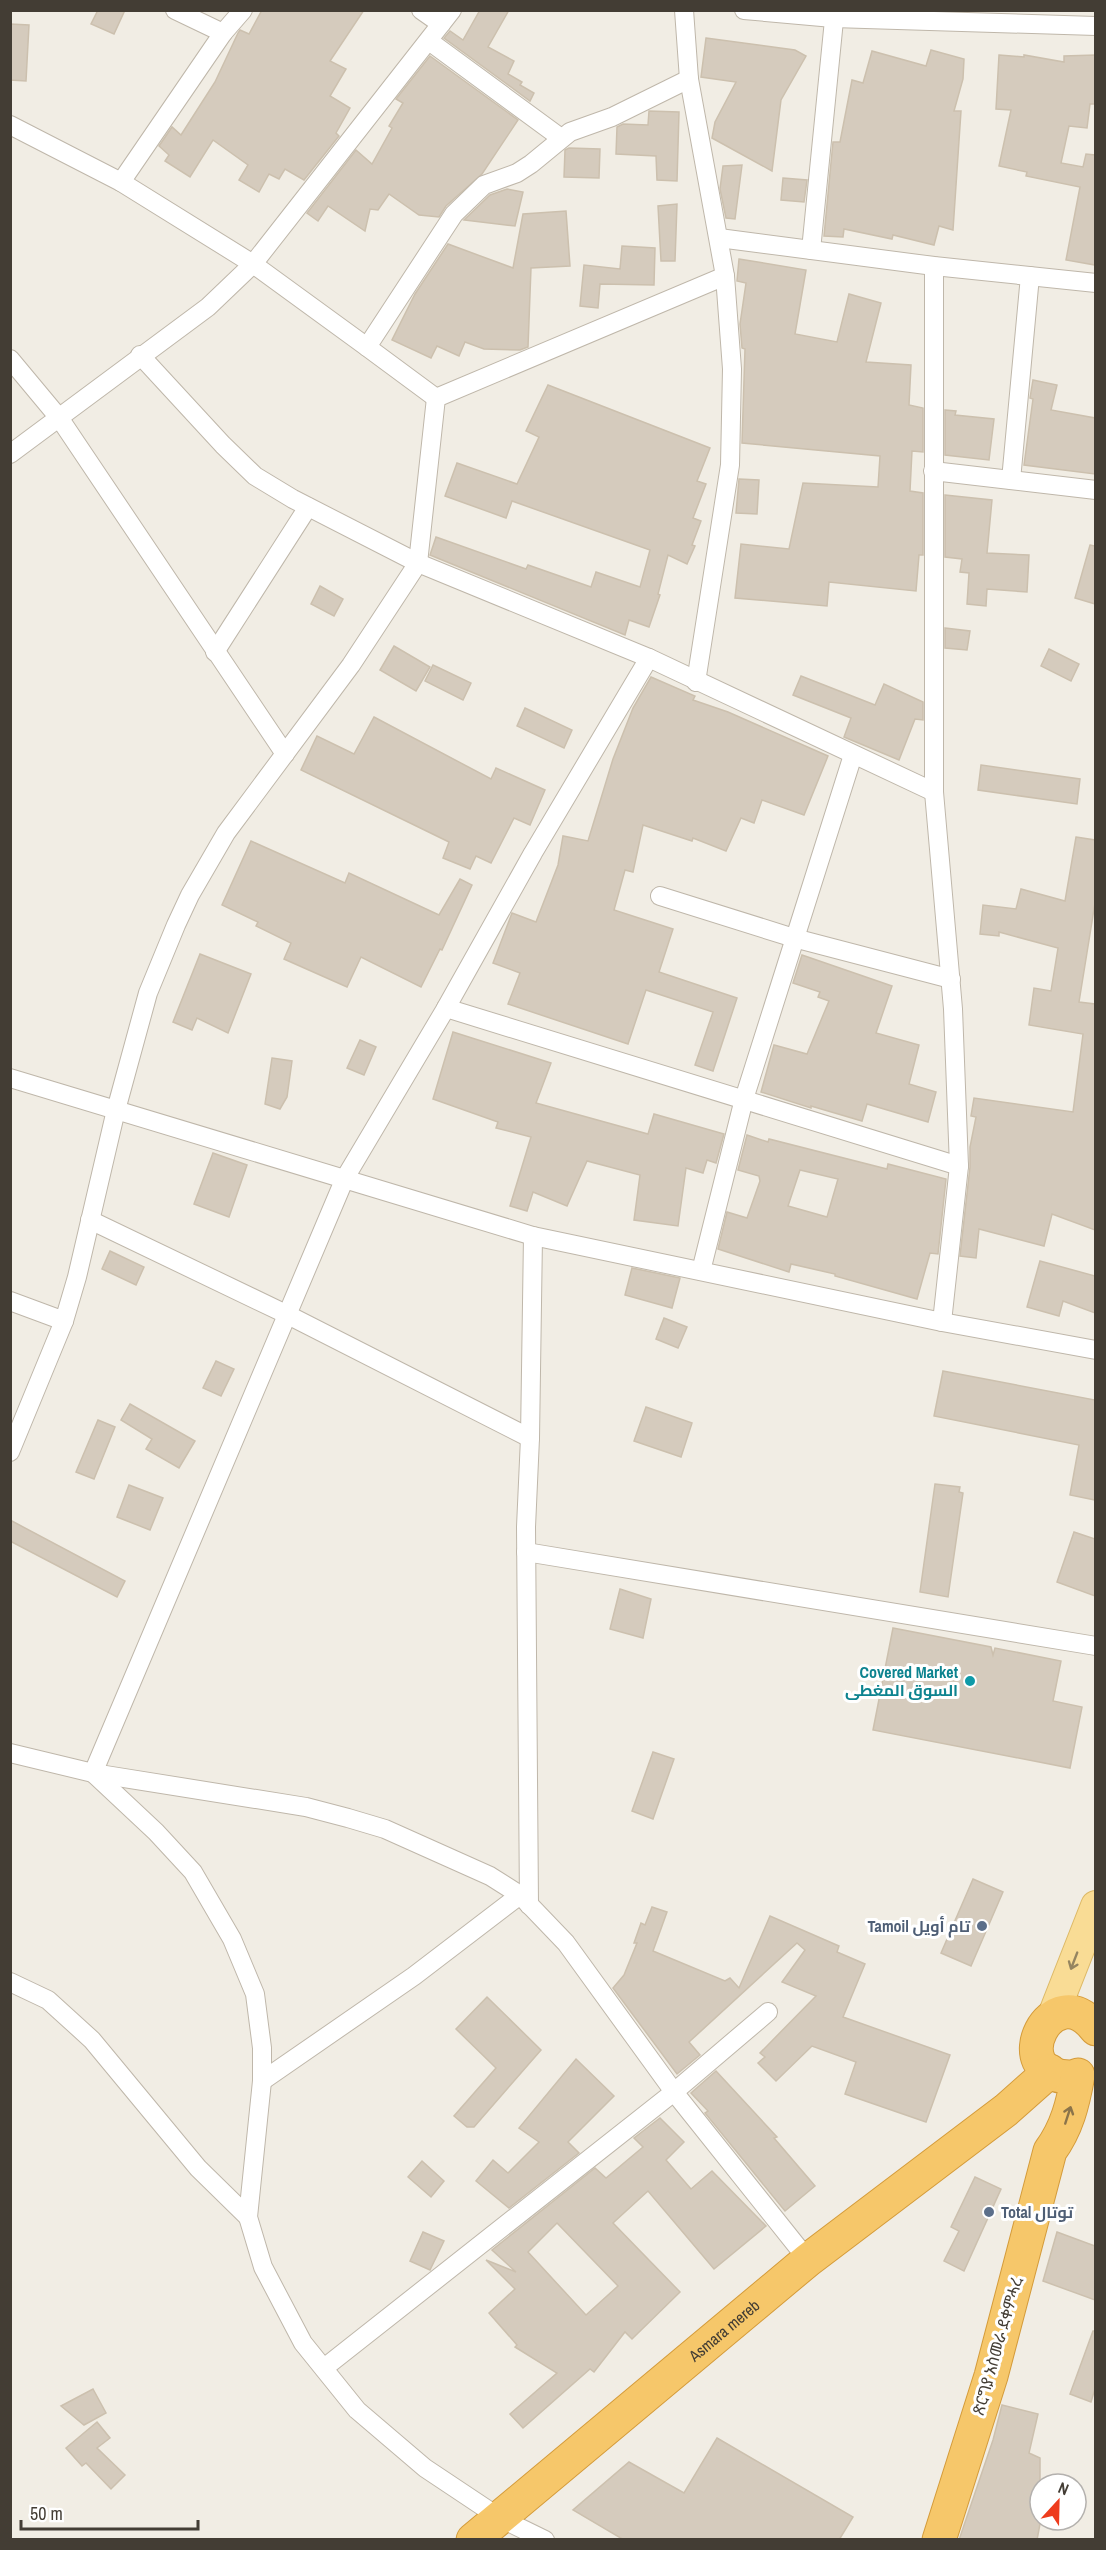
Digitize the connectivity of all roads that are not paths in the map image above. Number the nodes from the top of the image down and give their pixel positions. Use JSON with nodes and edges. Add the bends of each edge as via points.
{"nodes":[{"id":1,"x":176,"y":10,"type":"edge"},
{"id":2,"x":243,"y":10,"type":"edge"},
{"id":3,"x":421,"y":10,"type":"edge"},
{"id":4,"x":684,"y":10,"type":"edge"},
{"id":5,"x":744,"y":10,"type":"edge"},
{"id":6,"x":834,"y":14,"type":"edge"},
{"id":7,"x":446,"y":17,"type":"edge"},
{"id":8,"x":1095,"y":26,"type":"edge"},
{"id":9,"x":224,"y":33,"type":"junction"},
{"id":10,"x":429,"y":41,"type":"junction"},
{"id":11,"x":689,"y":80,"type":"junction"},
{"id":12,"x":10,"y":125,"type":"edge"},
{"id":13,"x":561,"y":138,"type":"junction"},
{"id":14,"x":121,"y":182,"type":"junction"},
{"id":15,"x":719,"y":238,"type":"junction"},
{"id":16,"x":811,"y":250,"type":"junction"},
{"id":17,"x":253,"y":264,"type":"junction"},
{"id":18,"x":934,"y":266,"type":"junction"},
{"id":19,"x":725,"y":276,"type":"junction"},
{"id":20,"x":1030,"y":276,"type":"junction"},
{"id":21,"x":1095,"y":283,"type":"edge"},
{"id":22,"x":367,"y":347,"type":"junction"},
{"id":23,"x":140,"y":355,"type":"junction"},
{"id":24,"x":10,"y":360,"type":"edge"},
{"id":25,"x":436,"y":398,"type":"junction"},
{"id":26,"x":60,"y":419,"type":"junction"},
{"id":27,"x":10,"y":454,"type":"edge"},
{"id":28,"x":933,"y":471,"type":"junction"},
{"id":29,"x":1011,"y":480,"type":"junction"},
{"id":30,"x":1095,"y":490,"type":"edge"},
{"id":31,"x":308,"y":507,"type":"junction"},
{"id":32,"x":418,"y":563,"type":"junction"},
{"id":33,"x":215,"y":652,"type":"junction"},
{"id":34,"x":649,"y":658,"type":"junction"},
{"id":35,"x":696,"y":682,"type":"junction"},
{"id":36,"x":285,"y":754,"type":"junction"},
{"id":37,"x":853,"y":755,"type":"junction"},
{"id":38,"x":934,"y":792,"type":"junction"},
{"id":39,"x":660,"y":896,"type":"dead end"},
{"id":40,"x":794,"y":938,"type":"junction"},
{"id":41,"x":951,"y":979,"type":"junction"},
{"id":42,"x":446,"y":1008,"type":"junction"},
{"id":43,"x":10,"y":1078,"type":"edge"},
{"id":44,"x":744,"y":1099,"type":"junction"},
{"id":45,"x":116,"y":1110,"type":"junction"},
{"id":46,"x":958,"y":1166,"type":"junction"},
{"id":47,"x":345,"y":1178,"type":"junction"},
{"id":48,"x":90,"y":1220,"type":"junction"},
{"id":49,"x":533,"y":1236,"type":"junction"},
{"id":50,"x":701,"y":1271,"type":"junction"},
{"id":51,"x":10,"y":1301,"type":"edge"},
{"id":52,"x":288,"y":1315,"type":"junction"},
{"id":53,"x":64,"y":1321,"type":"junction"},
{"id":54,"x":942,"y":1322,"type":"junction"},
{"id":55,"x":1095,"y":1350,"type":"edge"},
{"id":56,"x":530,"y":1438,"type":"junction"},
{"id":57,"x":10,"y":1452,"type":"edge"},
{"id":58,"x":526,"y":1552,"type":"junction"},
{"id":59,"x":1095,"y":1646,"type":"edge"},
{"id":60,"x":10,"y":1753,"type":"edge"},
{"id":61,"x":93,"y":1773,"type":"junction"},
{"id":62,"x":524,"y":1900,"type":"junction"},
{"id":63,"x":1095,"y":1906,"type":"edge"},
{"id":64,"x":10,"y":1982,"type":"edge"},
{"id":65,"x":1095,"y":2009,"type":"edge"},
{"id":66,"x":768,"y":2012,"type":"dead end"},
{"id":67,"x":1095,"y":2028,"type":"edge"},
{"id":68,"x":1068,"y":2061,"type":"edge"},
{"id":69,"x":262,"y":2081,"type":"junction"},
{"id":70,"x":674,"y":2092,"type":"junction"},
{"id":71,"x":248,"y":2217,"type":"junction"},
{"id":72,"x":808,"y":2260,"type":"junction"},
{"id":73,"x":324,"y":2368,"type":"junction"},
{"id":74,"x":500,"y":2518,"type":"junction"},
{"id":75,"x":473,"y":2540,"type":"edge"},
{"id":76,"x":544,"y":2540,"type":"edge"},
{"id":77,"x":939,"y":2540,"type":"edge"}],
"edges":[{"from":1,"to":9,"type":"street"},
{"from":2,"to":9,"type":"street"},
{"from":3,"to":7,"type":"street"},
{"from":4,"to":11,"type":"street"},
{"from":5,"to":6,"type":"street"},
{"from":6,"to":8,"type":"street"},
{"from":6,"to":16,"type":"street"},
{"from":7,"to":10,"type":"street"},
{"from":9,"to":14,"type":"street"},
{"from":10,"to":13,"type":"street"},
{"from":10,"to":17,"type":"street"},
{"from":11,"to":13,"type":"street"},
{"from":11,"to":15,"type":"street"},
{"from":12,"to":14,"type":"street"},
{"from":13,"to":22,"type":"street","via":[[517,173],[484,185],[460,207]]},
{"from":14,"to":17,"type":"street"},
{"from":15,"to":16,"type":"street"},
{"from":15,"to":19,"type":"street"},
{"from":16,"to":18,"type":"street"},
{"from":17,"to":22,"type":"street"},
{"from":17,"to":23,"type":"street","via":[[208,307]]},
{"from":18,"to":20,"type":"street"},
{"from":18,"to":28,"type":"street"},
{"from":19,"to":25,"type":"street"},
{"from":19,"to":35,"type":"street","via":[[732,369],[730,465]]},
{"from":20,"to":21,"type":"street"},
{"from":20,"to":29,"type":"street"},
{"from":22,"to":25,"type":"street"},
{"from":23,"to":26,"type":"street"},
{"from":23,"to":31,"type":"street","via":[[255,476]]},
{"from":24,"to":26,"type":"street"},
{"from":25,"to":32,"type":"street"},
{"from":26,"to":27,"type":"street"},
{"from":26,"to":33,"type":"street"},
{"from":28,"to":29,"type":"street"},
{"from":28,"to":38,"type":"street"},
{"from":29,"to":30,"type":"street"},
{"from":31,"to":32,"type":"street"},
{"from":31,"to":33,"type":"street"},
{"from":32,"to":34,"type":"street"},
{"from":32,"to":36,"type":"street","via":[[351,666]]},
{"from":33,"to":36,"type":"street"},
{"from":34,"to":35,"type":"street"},
{"from":34,"to":42,"type":"street"},
{"from":35,"to":37,"type":"street"},
{"from":36,"to":45,"type":"street","via":[[226,833],[190,896],[148,993]]},
{"from":37,"to":38,"type":"street"},
{"from":37,"to":40,"type":"street"},
{"from":38,"to":41,"type":"street"},
{"from":39,"to":40,"type":"street"},
{"from":40,"to":41,"type":"street"},
{"from":40,"to":44,"type":"street"},
{"from":41,"to":46,"type":"street"},
{"from":42,"to":44,"type":"street"},
{"from":42,"to":47,"type":"street"},
{"from":43,"to":45,"type":"street"},
{"from":44,"to":46,"type":"street"},
{"from":44,"to":50,"type":"street"},
{"from":45,"to":47,"type":"street"},
{"from":45,"to":48,"type":"street"},
{"from":46,"to":54,"type":"street"},
{"from":47,"to":49,"type":"street"},
{"from":47,"to":52,"type":"street"},
{"from":48,"to":52,"type":"street"},
{"from":48,"to":53,"type":"street"},
{"from":49,"to":50,"type":"street"},
{"from":49,"to":56,"type":"street"},
{"from":50,"to":54,"type":"street"},
{"from":51,"to":53,"type":"street"},
{"from":52,"to":56,"type":"street"},
{"from":52,"to":61,"type":"street"},
{"from":53,"to":57,"type":"street"},
{"from":54,"to":55,"type":"street"},
{"from":56,"to":58,"type":"street"},
{"from":58,"to":59,"type":"street"},
{"from":58,"to":62,"type":"street"},
{"from":60,"to":61,"type":"street"},
{"from":61,"to":62,"type":"street","via":[[306,1807],[348,1818],[447,1855],[490,1876]]},
{"from":61,"to":69,"type":"street","via":[[193,1872],[227,1929],[255,1994]]},
{"from":62,"to":69,"type":"street"},
{"from":62,"to":70,"type":"street","via":[[566,1942]]},
{"from":63,"to":68,"type":"main road","one_way":true},
{"from":64,"to":71,"type":"street","via":[[48,2000],[92,2040],[198,2168]]},
{"from":65,"to":67,"type":"main road"},
{"from":66,"to":70,"type":"street"},
{"from":67,"to":68,"type":"highway","via":[[1083,2017],[1059,2014]]},
{"from":68,"to":72,"type":"highway","name":"Asmara mereb"},
{"from":68,"to":77,"type":"highway","name":"ጽርግያ አስመራ ደቀምሓረ","via":[[1044,2129],[1050,2151],[990,2376]]},
{"from":69,"to":71,"type":"street"},
{"from":70,"to":72,"type":"street"},
{"from":70,"to":73,"type":"street"},
{"from":71,"to":73,"type":"street","via":[[263,2267],[303,2343]]},
{"from":72,"to":74,"type":"highway","name":"Asmara mereb"},
{"from":73,"to":74,"type":"street","via":[[357,2410],[417,2461]]},
{"from":74,"to":75,"type":"highway","name":"Asmara mereb"},
{"from":74,"to":76,"type":"street"}]}
